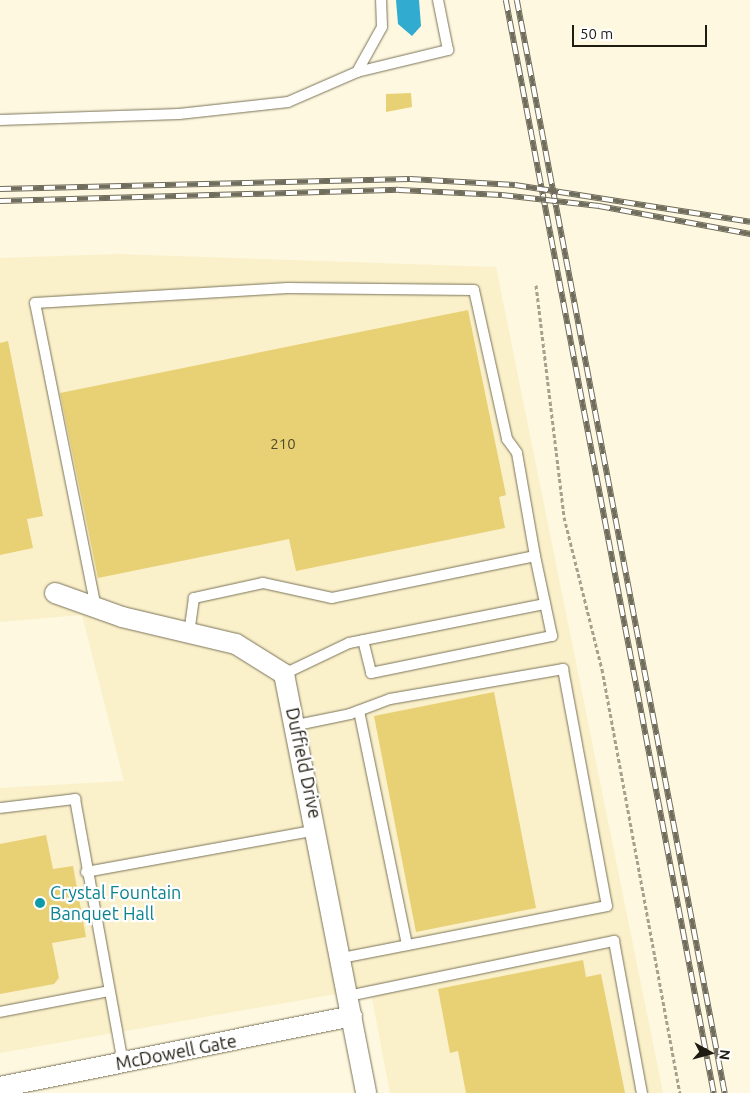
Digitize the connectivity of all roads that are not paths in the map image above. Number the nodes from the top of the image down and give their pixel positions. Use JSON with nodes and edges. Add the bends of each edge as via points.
{"nodes":[{"id":1,"x":381,"y":0,"type":"edge"},
{"id":2,"x":438,"y":0,"type":"edge"},
{"id":3,"x":357,"y":72,"type":"junction"},
{"id":4,"x":0,"y":120,"type":"edge"},
{"id":5,"x":535,"y":556,"type":"junction"},
{"id":6,"x":55,"y":593,"type":"dead end"},
{"id":7,"x":545,"y":604,"type":"junction"},
{"id":8,"x":96,"y":609,"type":"junction"},
{"id":9,"x":189,"y":633,"type":"junction"},
{"id":10,"x":363,"y":640,"type":"junction"},
{"id":11,"x":284,"y":674,"type":"junction"},
{"id":12,"x":359,"y":711,"type":"junction"},
{"id":13,"x":296,"y":725,"type":"junction"},
{"id":14,"x":0,"y":808,"type":"edge"},
{"id":15,"x":318,"y":830,"type":"junction"},
{"id":16,"x":86,"y":872,"type":"junction"},
{"id":17,"x":407,"y":945,"type":"junction"},
{"id":18,"x":341,"y":958,"type":"junction"},
{"id":19,"x":108,"y":991,"type":"junction"},
{"id":20,"x":348,"y":996,"type":"junction"},
{"id":21,"x":0,"y":1012,"type":"edge"},
{"id":22,"x":352,"y":1016,"type":"junction"},
{"id":23,"x":123,"y":1062,"type":"junction"},
{"id":24,"x":0,"y":1087,"type":"edge"},
{"id":25,"x":28,"y":1088,"type":"edge"},
{"id":26,"x":366,"y":1093,"type":"edge"},
{"id":27,"x":642,"y":1093,"type":"edge"}],
"edges":[{"from":1,"to":3,"type":"lane","via":[[382,27]]},
{"from":2,"to":3,"type":"lane","via":[[448,50]]},
{"from":3,"to":4,"type":"lane","via":[[288,102],[179,114]]},
{"from":5,"to":7,"type":"lane"},
{"from":5,"to":8,"type":"lane","via":[[516,452],[507,439],[474,290],[288,288],[35,303]]},
{"from":5,"to":9,"type":"lane","via":[[332,598],[263,583],[194,598]]},
{"from":6,"to":8,"type":"street"},
{"from":7,"to":10,"type":"lane"},
{"from":7,"to":10,"type":"lane","via":[[552,636],[371,673]]},
{"from":8,"to":9,"type":"street"},
{"from":9,"to":11,"type":"street","via":[[236,644]]},
{"from":10,"to":11,"type":"lane","via":[[332,649]]},
{"from":11,"to":13,"type":"street","name":"Duffield Drive"},
{"from":12,"to":13,"type":"lane"},
{"from":12,"to":17,"type":"lane"},
{"from":12,"to":17,"type":"lane","via":[[390,699],[563,669],[607,906]]},
{"from":13,"to":15,"type":"street","name":"Duffield Drive"},
{"from":14,"to":16,"type":"lane","via":[[76,799]]},
{"from":15,"to":16,"type":"lane"},
{"from":15,"to":18,"type":"street","name":"Duffield Drive"},
{"from":16,"to":19,"type":"lane"},
{"from":17,"to":18,"type":"lane"},
{"from":18,"to":20,"type":"street","name":"Duffield Drive"},
{"from":19,"to":21,"type":"lane"},
{"from":19,"to":23,"type":"lane"},
{"from":20,"to":22,"type":"street","name":"Duffield Drive"},
{"from":20,"to":27,"type":"lane","via":[[614,941]]},
{"from":22,"to":23,"type":"street","name":"McDowell Gate"},
{"from":22,"to":26,"type":"street","name":"Duffield Drive"},
{"from":23,"to":25,"type":"street","name":"McDowell Gate"},
{"from":24,"to":25,"type":"street","name":"McDowell Gate"}]}
